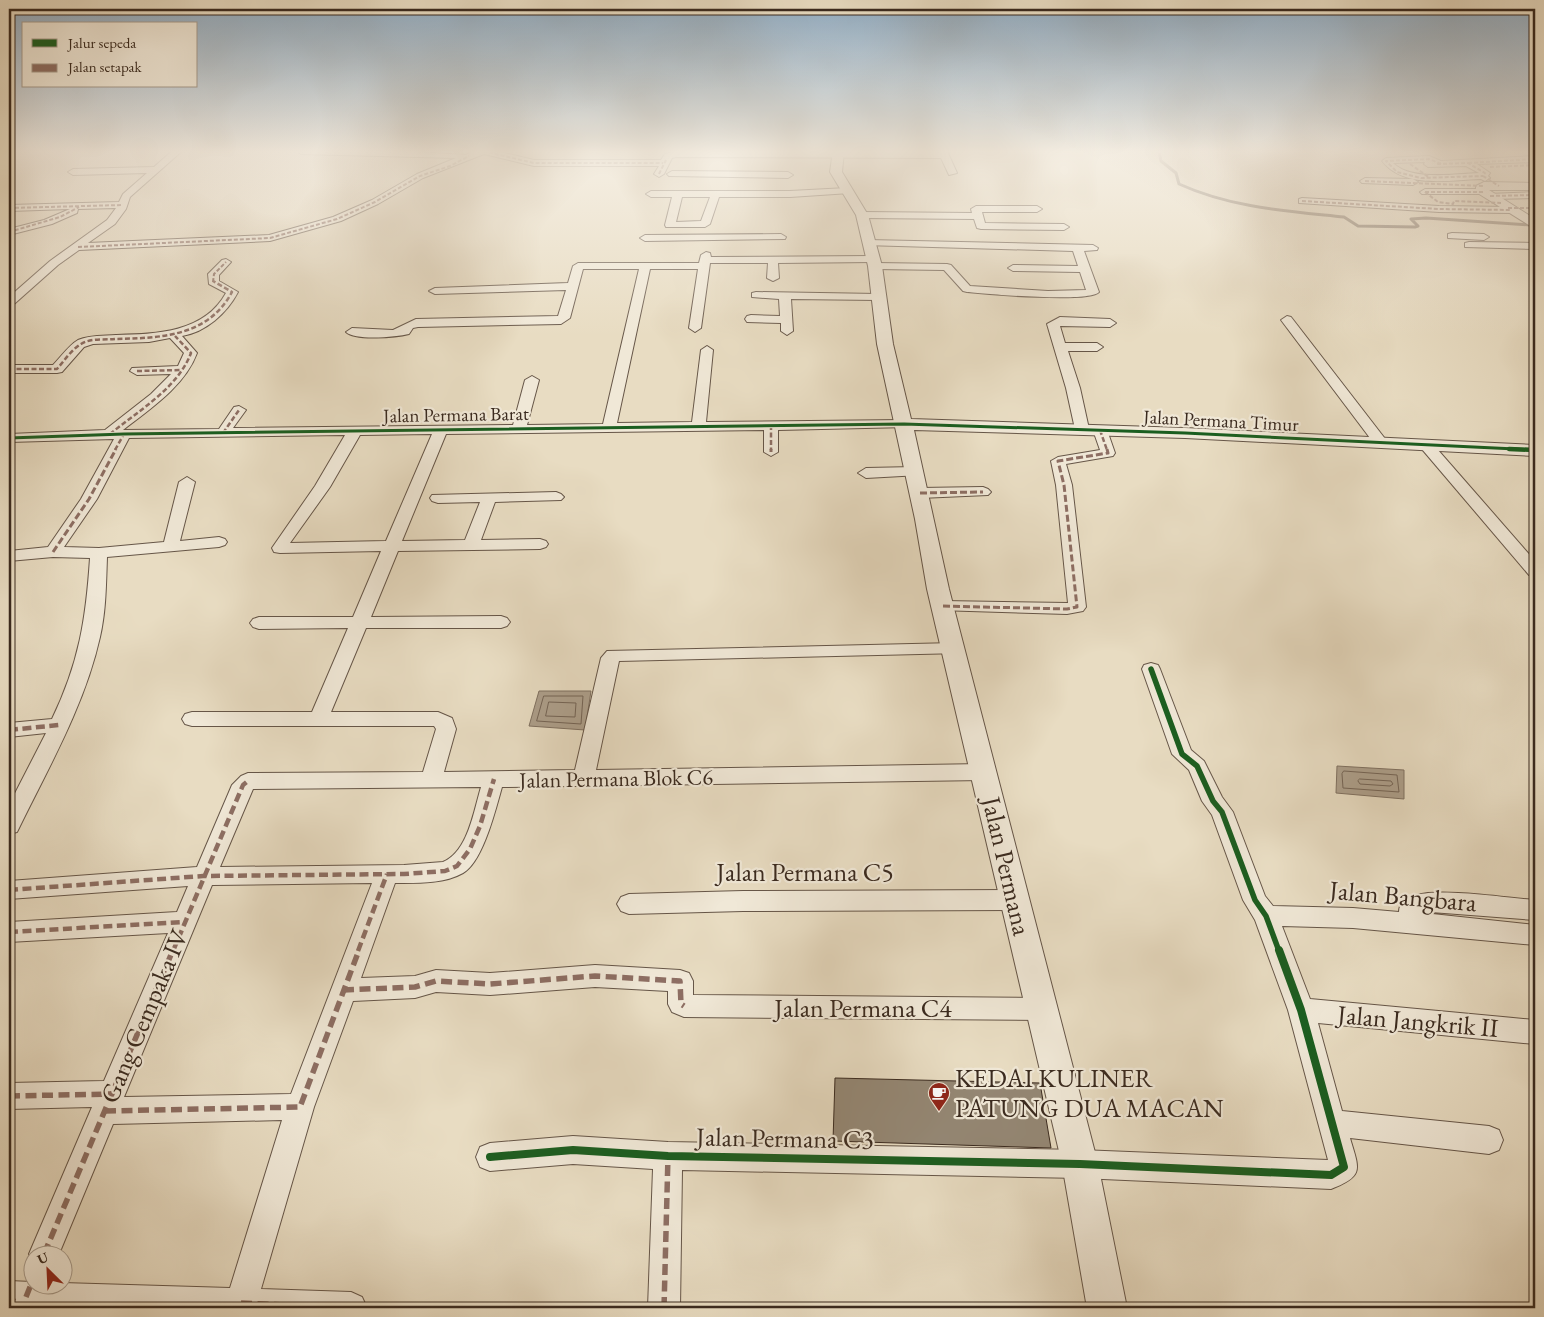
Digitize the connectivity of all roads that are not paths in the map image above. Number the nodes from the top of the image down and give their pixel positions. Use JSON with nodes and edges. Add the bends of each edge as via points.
{"nodes":[{"id":1,"x":69,"y":212,"type":"edge"},
{"id":2,"x":117,"y":212,"type":"edge"},
{"id":3,"x":351,"y":212,"type":"edge"},
{"id":4,"x":673,"y":212,"type":"edge"},
{"id":5,"x":709,"y":212,"type":"edge"},
{"id":6,"x":976,"y":212,"type":"edge"},
{"id":7,"x":1517,"y":212,"type":"edge"},
{"id":8,"x":862,"y":214,"type":"joint"},
{"id":9,"x":977,"y":216,"type":"junction"},
{"id":10,"x":1535,"y":225,"type":"edge"},
{"id":11,"x":1064,"y":227,"type":"dead end"},
{"id":12,"x":9,"y":232,"type":"edge"},
{"id":13,"x":1452,"y":236,"type":"dead end"},
{"id":14,"x":782,"y":237,"type":"dead end"},
{"id":15,"x":645,"y":238,"type":"dead end"},
{"id":16,"x":707,"y":238,"type":"junction"},
{"id":17,"x":868,"y":243,"type":"junction"},
{"id":18,"x":1469,"y":245,"type":"dead end"},
{"id":19,"x":78,"y":246,"type":"junction"},
{"id":20,"x":1505,"y":246,"type":"junction"},
{"id":21,"x":1535,"y":246,"type":"edge"},
{"id":22,"x":1077,"y":248,"type":"junction"},
{"id":23,"x":1093,"y":248,"type":"dead end"},
{"id":24,"x":773,"y":260,"type":"junction"},
{"id":25,"x":226,"y":262,"type":"dead end"},
{"id":26,"x":874,"y":262,"type":"junction"},
{"id":27,"x":705,"y":263,"type":"junction"},
{"id":28,"x":646,"y":266,"type":"junction"},
{"id":29,"x":1013,"y":268,"type":"dead end"},
{"id":30,"x":1084,"y":269,"type":"junction"},
{"id":31,"x":772,"y":278,"type":"dead end"},
{"id":32,"x":572,"y":286,"type":"junction"},
{"id":33,"x":435,"y":291,"type":"dead end"},
{"id":34,"x":756,"y":295,"type":"dead end"},
{"id":35,"x":785,"y":295,"type":"junction"},
{"id":36,"x":878,"y":297,"type":"junction"},
{"id":37,"x":9,"y":303,"type":"edge"},
{"id":38,"x":751,"y":319,"type":"dead end"},
{"id":39,"x":1287,"y":320,"type":"dead end"},
{"id":40,"x":1110,"y":323,"type":"dead end"},
{"id":41,"x":695,"y":328,"type":"dead end"},
{"id":42,"x":352,"y":332,"type":"dead end"},
{"id":43,"x":175,"y":336,"type":"junction"},
{"id":44,"x":1060,"y":347,"type":"junction"},
{"id":45,"x":1097,"y":347,"type":"dead end"},
{"id":46,"x":707,"y":350,"type":"dead end"},
{"id":47,"x":9,"y":369,"type":"edge"},
{"id":48,"x":182,"y":370,"type":"junction"},
{"id":49,"x":138,"y":371,"type":"dead end"},
{"id":50,"x":532,"y":380,"type":"dead end"},
{"id":51,"x":239,"y":410,"type":"dead end"},
{"id":52,"x":904,"y":424,"type":"junction"},
{"id":53,"x":771,"y":425,"type":"junction"},
{"id":54,"x":699,"y":426,"type":"junction"},
{"id":55,"x":609,"y":427,"type":"junction"},
{"id":56,"x":519,"y":428,"type":"junction"},
{"id":57,"x":441,"y":430,"type":"junction"},
{"id":58,"x":1091,"y":430,"type":"junction"},
{"id":59,"x":355,"y":431,"type":"junction"},
{"id":60,"x":224,"y":433,"type":"junction"},
{"id":61,"x":116,"y":434,"type":"junction"},
{"id":62,"x":9,"y":438,"type":"edge"},
{"id":63,"x":1381,"y":443,"type":"junction"},
{"id":64,"x":1426,"y":445,"type":"junction"},
{"id":65,"x":1535,"y":450,"type":"edge"},
{"id":66,"x":771,"y":452,"type":"dead end"},
{"id":67,"x":866,"y":473,"type":"dead end"},
{"id":68,"x":187,"y":482,"type":"dead end"},
{"id":69,"x":917,"y":482,"type":"junction"},
{"id":70,"x":983,"y":492,"type":"dead end"},
{"id":71,"x":438,"y":498,"type":"dead end"},
{"id":72,"x":489,"y":498,"type":"junction"},
{"id":73,"x":556,"y":498,"type":"dead end"},
{"id":74,"x":219,"y":542,"type":"dead end"},
{"id":75,"x":540,"y":544,"type":"dead end"},
{"id":76,"x":171,"y":545,"type":"junction"},
{"id":77,"x":471,"y":545,"type":"junction"},
{"id":78,"x":391,"y":546,"type":"junction"},
{"id":79,"x":54,"y":552,"type":"junction"},
{"id":80,"x":100,"y":553,"type":"junction"},
{"id":81,"x":9,"y":556,"type":"edge"},
{"id":82,"x":1535,"y":571,"type":"edge"},
{"id":83,"x":943,"y":606,"type":"junction"},
{"id":84,"x":359,"y":622,"type":"junction"},
{"id":85,"x":501,"y":622,"type":"dead end"},
{"id":86,"x":259,"y":623,"type":"dead end"},
{"id":87,"x":955,"y":649,"type":"junction"},
{"id":88,"x":1151,"y":669,"type":"dead end"},
{"id":89,"x":319,"y":718,"type":"junction"},
{"id":90,"x":192,"y":719,"type":"dead end"},
{"id":91,"x":60,"y":725,"type":"junction"},
{"id":92,"x":9,"y":730,"type":"edge"},
{"id":93,"x":984,"y":772,"type":"junction"},
{"id":94,"x":584,"y":778,"type":"junction"},
{"id":95,"x":494,"y":779,"type":"junction"},
{"id":96,"x":248,"y":780,"type":"joint"},
{"id":97,"x":431,"y":780,"type":"junction"},
{"id":98,"x":9,"y":826,"type":"edge"},
{"id":99,"x":387,"y":874,"type":"junction"},
{"id":100,"x":203,"y":876,"type":"junction"},
{"id":101,"x":9,"y":890,"type":"edge"},
{"id":102,"x":1013,"y":900,"type":"junction"},
{"id":103,"x":628,"y":904,"type":"dead end"},
{"id":104,"x":1535,"y":910,"type":"edge"},
{"id":105,"x":1266,"y":916,"type":"junction"},
{"id":106,"x":184,"y":922,"type":"junction"},
{"id":107,"x":1412,"y":924,"type":"junction"},
{"id":108,"x":9,"y":932,"type":"edge"},
{"id":109,"x":1535,"y":935,"type":"edge"},
{"id":110,"x":343,"y":990,"type":"junction"},
{"id":111,"x":1042,"y":1009,"type":"junction"},
{"id":112,"x":1301,"y":1010,"type":"junction"},
{"id":113,"x":1535,"y":1032,"type":"edge"},
{"id":114,"x":9,"y":1096,"type":"edge"},
{"id":115,"x":108,"y":1103,"type":"junction"},
{"id":116,"x":300,"y":1107,"type":"junction"},
{"id":117,"x":1333,"y":1123,"type":"junction"},
{"id":118,"x":1489,"y":1140,"type":"dead end"},
{"id":119,"x":668,"y":1156,"type":"junction"},
{"id":120,"x":490,"y":1158,"type":"dead end"},
{"id":121,"x":1080,"y":1164,"type":"junction"},
{"id":122,"x":48,"y":1244,"type":"edge"},
{"id":123,"x":18,"y":1296,"type":"edge"},
{"id":124,"x":241,"y":1303,"type":"junction"},
{"id":125,"x":351,"y":1308,"type":"edge"},
{"id":126,"x":664,"y":1308,"type":"edge"},
{"id":127,"x":1107,"y":1308,"type":"edge"}],
"edges":[{"from":1,"to":12,"type":"street"},
{"from":2,"to":19,"type":"street","via":[[111,222]]},
{"from":3,"to":19,"type":"street","via":[[270,238]]},
{"from":4,"to":5,"type":"street","via":[[670,225],[705,224]]},
{"from":6,"to":9,"type":"street"},
{"from":7,"to":10,"type":"street"},
{"from":8,"to":9,"type":"street"},
{"from":8,"to":17,"type":"street","name":"Jalan Permana"},
{"from":9,"to":11,"type":"street","via":[[981,226]]},
{"from":13,"to":20,"type":"street","via":[[1487,238]]},
{"from":14,"to":16,"type":"street"},
{"from":15,"to":16,"type":"street"},
{"from":16,"to":27,"type":"street"},
{"from":17,"to":22,"type":"street"},
{"from":17,"to":26,"type":"street","name":"Jalan Permana"},
{"from":18,"to":20,"type":"street"},
{"from":19,"to":37,"type":"street"},
{"from":20,"to":21,"type":"street"},
{"from":22,"to":23,"type":"street"},
{"from":22,"to":30,"type":"street"},
{"from":24,"to":26,"type":"street"},
{"from":24,"to":27,"type":"street"},
{"from":24,"to":31,"type":"street"},
{"from":25,"to":43,"type":"street","via":[[214,274],[213,282],[232,292],[224,306],[190,331]]},
{"from":26,"to":30,"type":"street","via":[[947,266],[967,289],[1048,294],[1093,292]]},
{"from":26,"to":36,"type":"street","name":"Jalan Permana"},
{"from":27,"to":28,"type":"street"},
{"from":27,"to":41,"type":"street"},
{"from":28,"to":32,"type":"street","via":[[580,266]]},
{"from":28,"to":55,"type":"street"},
{"from":29,"to":30,"type":"street"},
{"from":32,"to":33,"type":"street"},
{"from":32,"to":42,"type":"street","via":[[561,320],[416,323],[393,334]]},
{"from":34,"to":35,"type":"street"},
{"from":35,"to":36,"type":"street"},
{"from":35,"to":38,"type":"street","via":[[787,325]]},
{"from":36,"to":52,"type":"street","name":"Jalan Permana","via":[[885,344]]},
{"from":39,"to":63,"type":"street"},
{"from":40,"to":44,"type":"street","via":[[1054,322]]},
{"from":43,"to":47,"type":"street","via":[[92,340],[80,344],[57,369]]},
{"from":43,"to":48,"type":"street","via":[[191,353]]},
{"from":44,"to":45,"type":"street"},
{"from":44,"to":58,"type":"street"},
{"from":46,"to":54,"type":"street"},
{"from":48,"to":49,"type":"street"},
{"from":48,"to":61,"type":"street"},
{"from":50,"to":56,"type":"street"},
{"from":51,"to":60,"type":"street"},
{"from":52,"to":53,"type":"street","name":"Jalan Permana Barat"},
{"from":52,"to":58,"type":"street","name":"Jalan Permana Timur"},
{"from":52,"to":69,"type":"street","name":"Jalan Permana"},
{"from":53,"to":54,"type":"street","name":"Jalan Permana Barat"},
{"from":53,"to":66,"type":"street"},
{"from":54,"to":55,"type":"street","name":"Jalan Permana Barat"},
{"from":55,"to":56,"type":"street","name":"Jalan Permana Barat"},
{"from":56,"to":57,"type":"street","name":"Jalan Permana Barat"},
{"from":57,"to":59,"type":"street","name":"Jalan Permana Barat"},
{"from":57,"to":78,"type":"street"},
{"from":58,"to":63,"type":"street","name":"Jalan Permana Timur"},
{"from":58,"to":83,"type":"street","via":[[1108,453],[1058,462],[1064,485],[1077,607]]},
{"from":59,"to":60,"type":"street","name":"Jalan Permana Barat"},
{"from":59,"to":78,"type":"street","via":[[322,487],[279,547]]},
{"from":60,"to":61,"type":"street","name":"Jalan Permana Barat"},
{"from":61,"to":62,"type":"street","name":"Jalan Permana Barat"},
{"from":61,"to":79,"type":"street","via":[[89,499]]},
{"from":63,"to":64,"type":"street","name":"Jalan Permana Timur"},
{"from":64,"to":65,"type":"street","name":"Jalan Permana Timur"},
{"from":64,"to":82,"type":"street"},
{"from":67,"to":69,"type":"street"},
{"from":68,"to":76,"type":"street"},
{"from":69,"to":70,"type":"street"},
{"from":69,"to":83,"type":"street","name":"Jalan Permana"},
{"from":71,"to":72,"type":"street"},
{"from":72,"to":73,"type":"street"},
{"from":72,"to":77,"type":"street"},
{"from":74,"to":76,"type":"street"},
{"from":75,"to":77,"type":"street"},
{"from":76,"to":80,"type":"street"},
{"from":77,"to":78,"type":"street"},
{"from":78,"to":84,"type":"street"},
{"from":79,"to":80,"type":"street"},
{"from":79,"to":81,"type":"street"},
{"from":80,"to":91,"type":"street","via":[[92,636]]},
{"from":83,"to":87,"type":"street","name":"Jalan Permana"},
{"from":84,"to":85,"type":"street"},
{"from":84,"to":86,"type":"street"},
{"from":84,"to":89,"type":"street"},
{"from":87,"to":93,"type":"street","name":"Jalan Permana"},
{"from":87,"to":94,"type":"street","via":[[614,655],[610,658]]},
{"from":88,"to":105,"type":"street","via":[[1182,754],[1197,766],[1213,801],[1222,812],[1255,900]]},
{"from":89,"to":90,"type":"street"},
{"from":89,"to":97,"type":"street","via":[[438,719],[445,723],[446,729]]},
{"from":91,"to":92,"type":"street"},
{"from":91,"to":98,"type":"street"},
{"from":93,"to":94,"type":"street","name":"Jalan Permana Blok C6"},
{"from":93,"to":102,"type":"street","name":"Jalan Permana"},
{"from":94,"to":95,"type":"street","name":"Jalan Permana Blok C6"},
{"from":95,"to":97,"type":"street","name":"Jalan Permana Blok C6"},
{"from":95,"to":99,"type":"street","via":[[470,850],[457,866],[445,871]]},
{"from":96,"to":97,"type":"street","name":"Jalan Permana Blok C6"},
{"from":96,"to":100,"type":"street","name":"Gang Cempaka IV"},
{"from":99,"to":100,"type":"street"},
{"from":99,"to":110,"type":"street"},
{"from":100,"to":101,"type":"street"},
{"from":100,"to":106,"type":"street","name":"Gang Cempaka IV"},
{"from":102,"to":103,"type":"street","name":"Jalan Permana C5"},
{"from":102,"to":111,"type":"street","name":"Jalan Permana"},
{"from":104,"to":107,"type":"street","via":[[1431,902],[1411,909]]},
{"from":105,"to":107,"type":"street","name":"Jalan Bangbara","via":[[1353,918]]},
{"from":105,"to":112,"type":"street"},
{"from":106,"to":108,"type":"street"},
{"from":106,"to":115,"type":"street","name":"Gang Cempaka IV"},
{"from":107,"to":109,"type":"street","name":"Jalan Bangbara"},
{"from":110,"to":111,"type":"street","name":"Jalan Permana C4","via":[[415,987],[436,981],[490,984],[595,976],[680,981],[680,1004],[684,1006]]},
{"from":110,"to":116,"type":"street"},
{"from":111,"to":121,"type":"street","name":"Jalan Permana"},
{"from":112,"to":113,"type":"street","name":"Jalan Jangkrik II"},
{"from":112,"to":117,"type":"street"},
{"from":114,"to":115,"type":"street"},
{"from":115,"to":116,"type":"street"},
{"from":115,"to":122,"type":"street","name":"Gang Cempaka IV"},
{"from":116,"to":124,"type":"street"},
{"from":117,"to":118,"type":"street"},
{"from":117,"to":121,"type":"street","name":"Jalan Permana C3","via":[[1344,1167],[1331,1175]]},
{"from":119,"to":120,"type":"street","name":"Jalan Permana C3","via":[[572,1150]]},
{"from":119,"to":121,"type":"street","name":"Jalan Permana C3"},
{"from":119,"to":126,"type":"street"},
{"from":121,"to":127,"type":"street","name":"Jalan Permana"},
{"from":123,"to":124,"type":"street"},
{"from":124,"to":125,"type":"street"}]}
